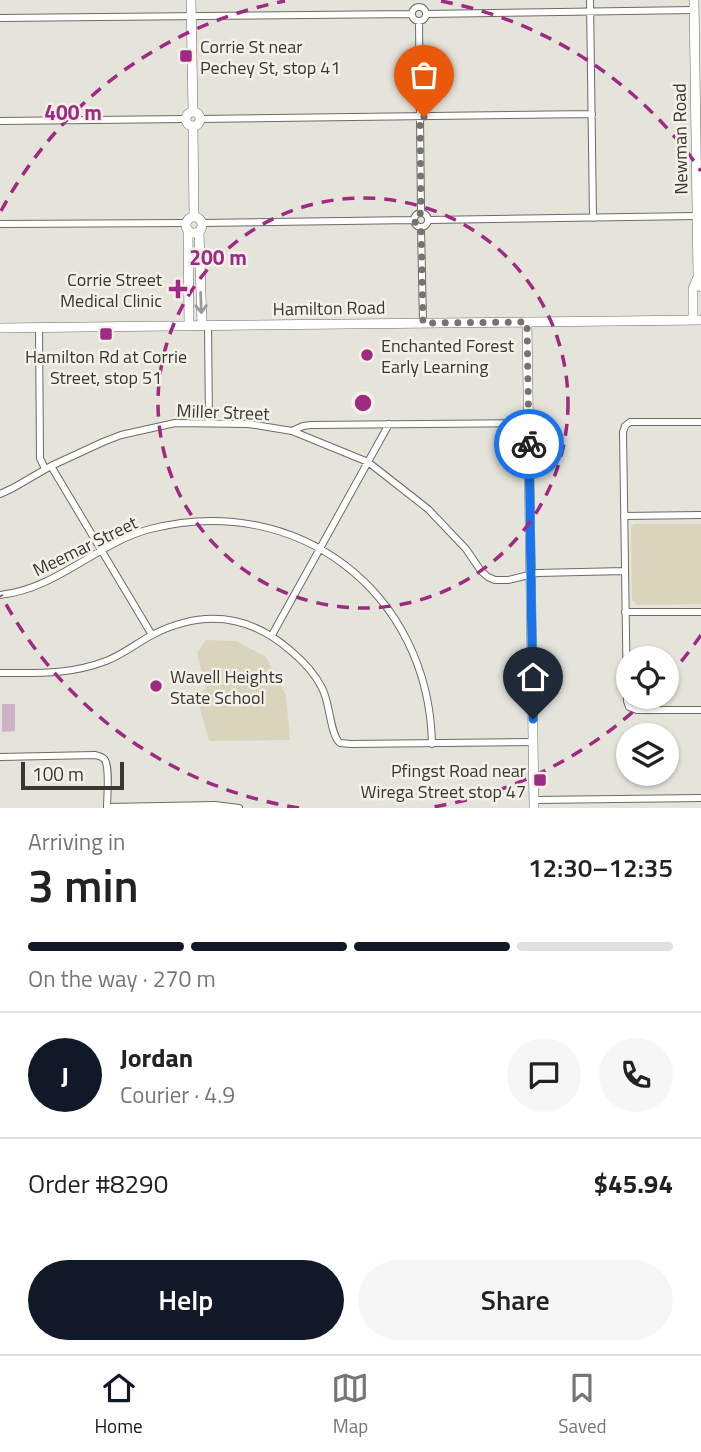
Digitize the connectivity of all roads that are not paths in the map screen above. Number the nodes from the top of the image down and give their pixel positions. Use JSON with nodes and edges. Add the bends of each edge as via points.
{"nodes":[{"id":1,"x":191,"y":0,"type":"edge"},
{"id":2,"x":590,"y":0,"type":"edge"},
{"id":3,"x":419,"y":3,"type":"edge"},
{"id":4,"x":694,"y":5,"type":"edge"},
{"id":5,"x":591,"y":12,"type":"junction"},
{"id":6,"x":412,"y":14,"type":"junction"},
{"id":7,"x":426,"y":14,"type":"junction"},
{"id":8,"x":192,"y":16,"type":"junction"},
{"id":9,"x":0,"y":18,"type":"edge"},
{"id":10,"x":419,"y":21,"type":"junction"},
{"id":11,"x":592,"y":114,"type":"junction"},
{"id":12,"x":420,"y":117,"type":"junction"},
{"id":13,"x":193,"y":119,"type":"junction"},
{"id":14,"x":0,"y":121,"type":"edge"},
{"id":15,"x":421,"y":213,"type":"junction"},
{"id":16,"x":697,"y":216,"type":"junction"},
{"id":17,"x":593,"y":218,"type":"junction"},
{"id":18,"x":414,"y":220,"type":"junction"},
{"id":19,"x":428,"y":220,"type":"junction"},
{"id":20,"x":0,"y":224,"type":"edge"},
{"id":21,"x":194,"y":225,"type":"junction"},
{"id":22,"x":421,"y":227,"type":"junction"},
{"id":23,"x":699,"y":282,"type":"edge"},
{"id":24,"x":697,"y":320,"type":"edge"},
{"id":25,"x":527,"y":322,"type":"junction"},
{"id":26,"x":423,"y":323,"type":"junction"},
{"id":27,"x":205,"y":325,"type":"junction"},
{"id":28,"x":189,"y":326,"type":"junction"},
{"id":29,"x":39,"y":327,"type":"junction"},
{"id":30,"x":0,"y":328,"type":"edge"},
{"id":31,"x":701,"y":422,"type":"edge"},
{"id":32,"x":209,"y":423,"type":"junction"},
{"id":33,"x":529,"y":423,"type":"junction"},
{"id":34,"x":389,"y":424,"type":"junction"},
{"id":35,"x":292,"y":431,"type":"junction"},
{"id":36,"x":368,"y":462,"type":"junction"},
{"id":37,"x":48,"y":467,"type":"junction"},
{"id":38,"x":0,"y":494,"type":"edge"},
{"id":39,"x":701,"y":515,"type":"edge"},
{"id":40,"x":624,"y":516,"type":"junction"},
{"id":41,"x":320,"y":549,"type":"junction"},
{"id":42,"x":102,"y":551,"type":"junction"},
{"id":43,"x":625,"y":571,"type":"junction"},
{"id":44,"x":531,"y":575,"type":"junction"},
{"id":45,"x":0,"y":595,"type":"edge"},
{"id":46,"x":625,"y":612,"type":"junction"},
{"id":47,"x":701,"y":612,"type":"edge"},
{"id":48,"x":152,"y":635,"type":"junction"},
{"id":49,"x":272,"y":635,"type":"junction"},
{"id":50,"x":0,"y":673,"type":"edge"},
{"id":51,"x":701,"y":710,"type":"edge"},
{"id":52,"x":533,"y":742,"type":"junction"},
{"id":53,"x":432,"y":744,"type":"junction"},
{"id":54,"x":0,"y":757,"type":"edge"},
{"id":55,"x":701,"y":798,"type":"edge"},
{"id":56,"x":534,"y":804,"type":"edge"},
{"id":57,"x":107,"y":807,"type":"edge"},
{"id":58,"x":239,"y":808,"type":"edge"}],
"edges":[{"from":1,"to":8,"type":"main road"},
{"from":2,"to":5,"type":"street"},
{"from":3,"to":6,"type":"street"},
{"from":3,"to":7,"type":"street"},
{"from":4,"to":5,"type":"street"},
{"from":4,"to":16,"type":"main road","name":"Newman Road"},
{"from":5,"to":7,"type":"street"},
{"from":5,"to":11,"type":"street"},
{"from":6,"to":8,"type":"street"},
{"from":6,"to":10,"type":"street"},
{"from":7,"to":10,"type":"street"},
{"from":8,"to":9,"type":"street"},
{"from":8,"to":13,"type":"main road"},
{"from":10,"to":12,"type":"street"},
{"from":11,"to":12,"type":"street"},
{"from":11,"to":17,"type":"street"},
{"from":12,"to":13,"type":"street"},
{"from":12,"to":15,"type":"street"},
{"from":13,"to":14,"type":"street"},
{"from":13,"to":21,"type":"main road"},
{"from":15,"to":18,"type":"street"},
{"from":15,"to":19,"type":"street"},
{"from":16,"to":17,"type":"street"},
{"from":16,"to":23,"type":"main road","name":"Newman Road"},
{"from":17,"to":19,"type":"street"},
{"from":18,"to":21,"type":"street"},
{"from":18,"to":22,"type":"street"},
{"from":19,"to":22,"type":"street"},
{"from":20,"to":21,"type":"street"},
{"from":21,"to":27,"type":"main road","one_way":true},
{"from":21,"to":28,"type":"main road"},
{"from":22,"to":26,"type":"street"},
{"from":23,"to":24,"type":"main road","name":"Newman Road","via":[[693,289]]},
{"from":24,"to":25,"type":"main road","name":"Hamilton Road"},
{"from":25,"to":26,"type":"main road","name":"Hamilton Road"},
{"from":25,"to":33,"type":"main road"},
{"from":26,"to":27,"type":"main road","name":"Hamilton Road"},
{"from":27,"to":28,"type":"main road","name":"Hamilton Road"},
{"from":27,"to":32,"type":"street"},
{"from":28,"to":29,"type":"main road","name":"Hamilton Road"},
{"from":29,"to":30,"type":"main road","name":"Hamilton Road"},
{"from":29,"to":37,"type":"street","via":[[40,458]]},
{"from":31,"to":40,"type":"street","via":[[626,425]]},
{"from":32,"to":35,"type":"street","name":"Miller Street"},
{"from":32,"to":37,"type":"street","name":"Miller Street","via":[[175,423],[121,435]]},
{"from":33,"to":34,"type":"street"},
{"from":33,"to":44,"type":"main road"},
{"from":34,"to":35,"type":"street","via":[[307,425]]},
{"from":34,"to":36,"type":"street"},
{"from":35,"to":36,"type":"street","name":"Miller Street"},
{"from":36,"to":41,"type":"street"},
{"from":36,"to":44,"type":"street","name":"Miller Street","via":[[429,509],[488,577],[503,581]]},
{"from":37,"to":38,"type":"street","name":"Miller Street"},
{"from":37,"to":42,"type":"street"},
{"from":39,"to":40,"type":"street"},
{"from":40,"to":43,"type":"street"},
{"from":41,"to":42,"type":"street","name":"Meemar Street","via":[[273,528],[233,521],[191,521],[149,529]]},
{"from":41,"to":49,"type":"street"},
{"from":41,"to":53,"type":"street","name":"Meemar Street","via":[[359,576],[398,623],[426,688]]},
{"from":42,"to":45,"type":"street","name":"Meemar Street","via":[[46,583]]},
{"from":42,"to":48,"type":"street"},
{"from":43,"to":44,"type":"street"},
{"from":43,"to":46,"type":"street"},
{"from":44,"to":52,"type":"main road"},
{"from":46,"to":47,"type":"street"},
{"from":46,"to":51,"type":"street","via":[[629,707]]},
{"from":48,"to":49,"type":"street","via":[[188,622],[223,619],[247,623]]},
{"from":48,"to":50,"type":"street","via":[[107,661],[69,671]]},
{"from":49,"to":53,"type":"street","via":[[294,653],[322,688],[337,741]]},
{"from":52,"to":53,"type":"street"},
{"from":52,"to":56,"type":"main road"},
{"from":54,"to":57,"type":"street","via":[[100,756],[107,768]]},
{"from":55,"to":56,"type":"street"},
{"from":57,"to":58,"type":"street"}]}
